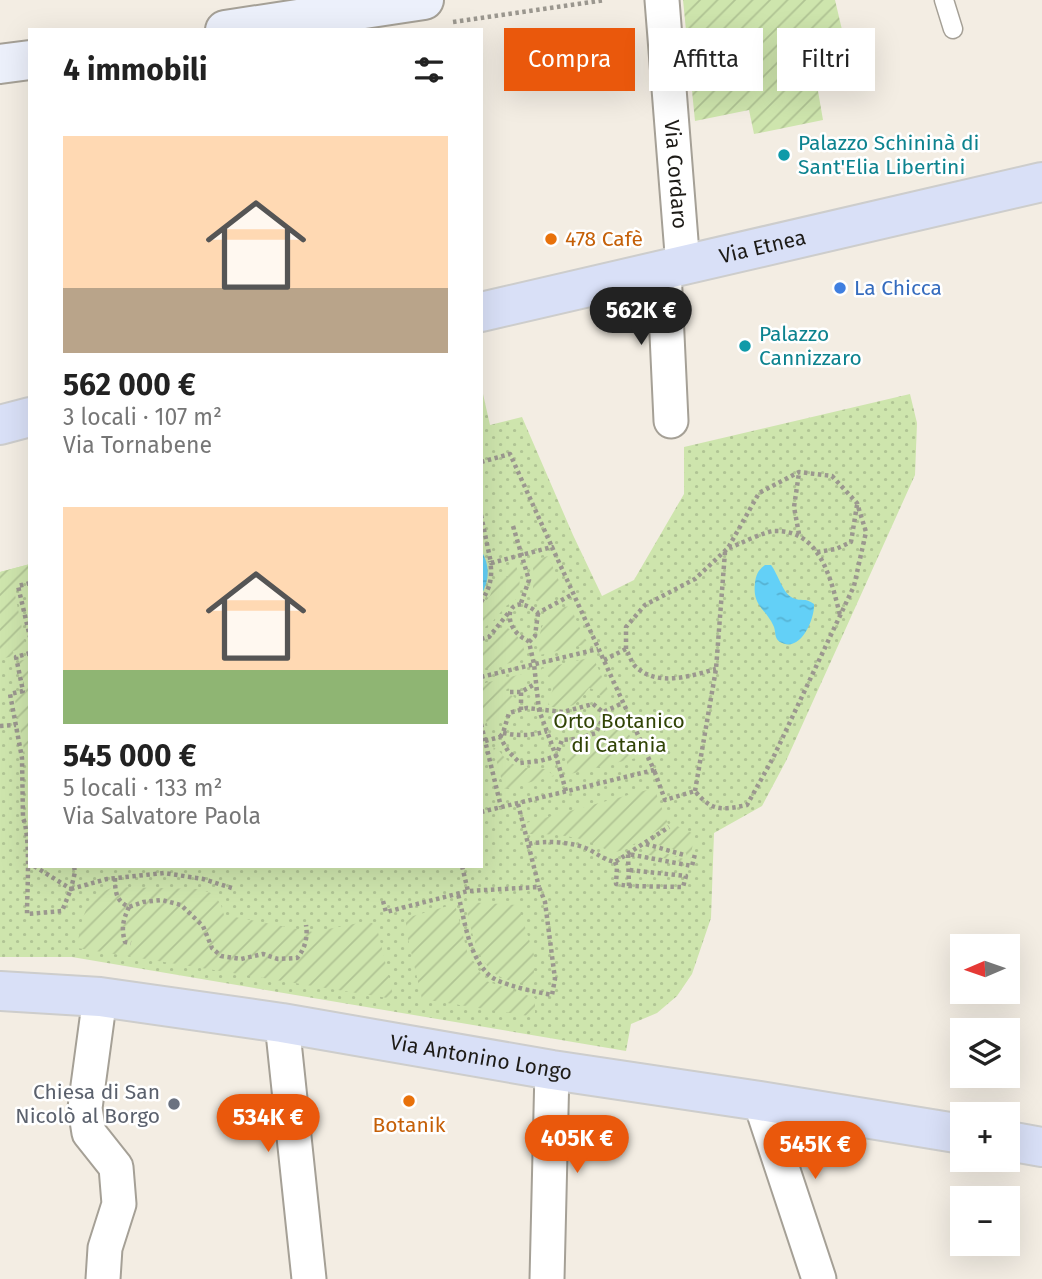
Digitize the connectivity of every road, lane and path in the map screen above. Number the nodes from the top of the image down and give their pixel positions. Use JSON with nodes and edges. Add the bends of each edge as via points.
{"nodes":[{"id":1,"x":605,"y":0,"type":"edge"},
{"id":2,"x":662,"y":0,"type":"edge"},
{"id":3,"x":944,"y":0,"type":"edge"},
{"id":4,"x":433,"y":12,"type":"edge"},
{"id":5,"x":315,"y":15,"type":"edge"},
{"id":6,"x":237,"y":28,"type":"edge"},
{"id":7,"x":953,"y":29,"type":"dead end"},
{"id":8,"x":28,"y":60,"type":"edge"},
{"id":9,"x":0,"y":64,"type":"edge"},
{"id":10,"x":1042,"y":182,"type":"edge"},
{"id":11,"x":674,"y":268,"type":"junction"},
{"id":12,"x":483,"y":312,"type":"edge"},
{"id":13,"x":28,"y":418,"type":"edge"},
{"id":14,"x":671,"y":421,"type":"dead end"},
{"id":15,"x":0,"y":425,"type":"edge"},
{"id":16,"x":483,"y":461,"type":"edge"},
{"id":17,"x":799,"y":472,"type":"junction"},
{"id":18,"x":857,"y":503,"type":"junction"},
{"id":19,"x":483,"y":525,"type":"edge"},
{"id":20,"x":513,"y":526,"type":"dead end"},
{"id":21,"x":799,"y":534,"type":"junction"},
{"id":22,"x":552,"y":547,"type":"junction"},
{"id":23,"x":483,"y":548,"type":"edge"},
{"id":24,"x":727,"y":550,"type":"junction"},
{"id":25,"x":817,"y":552,"type":"junction"},
{"id":26,"x":520,"y":554,"type":"junction"},
{"id":27,"x":491,"y":563,"type":"junction"},
{"id":28,"x":28,"y":584,"type":"edge"},
{"id":29,"x":573,"y":594,"type":"junction"},
{"id":30,"x":483,"y":599,"type":"edge"},
{"id":31,"x":521,"y":603,"type":"junction"},
{"id":32,"x":510,"y":611,"type":"junction"},
{"id":33,"x":538,"y":613,"type":"junction"},
{"id":34,"x":840,"y":616,"type":"junction"},
{"id":35,"x":28,"y":628,"type":"edge"},
{"id":36,"x":483,"y":638,"type":"edge"},
{"id":37,"x":530,"y":642,"type":"junction"},
{"id":38,"x":598,"y":649,"type":"junction"},
{"id":39,"x":626,"y":649,"type":"junction"},
{"id":40,"x":28,"y":654,"type":"edge"},
{"id":41,"x":604,"y":660,"type":"junction"},
{"id":42,"x":534,"y":664,"type":"junction"},
{"id":43,"x":716,"y":669,"type":"junction"},
{"id":44,"x":483,"y":677,"type":"edge"},
{"id":45,"x":536,"y":684,"type":"junction"},
{"id":46,"x":510,"y":692,"type":"dead end"},
{"id":47,"x":522,"y":692,"type":"junction"},
{"id":48,"x":623,"y":703,"type":"junction"},
{"id":49,"x":521,"y":710,"type":"junction"},
{"id":50,"x":539,"y":710,"type":"junction"},
{"id":51,"x":603,"y":712,"type":"junction"},
{"id":52,"x":16,"y":725,"type":"junction"},
{"id":53,"x":0,"y":726,"type":"edge"},
{"id":54,"x":547,"y":731,"type":"junction"},
{"id":55,"x":483,"y":732,"type":"edge"},
{"id":56,"x":502,"y":735,"type":"junction"},
{"id":57,"x":485,"y":741,"type":"junction"},
{"id":58,"x":556,"y":756,"type":"junction"},
{"id":59,"x":22,"y":758,"type":"junction"},
{"id":60,"x":28,"y":758,"type":"edge"},
{"id":61,"x":654,"y":770,"type":"junction"},
{"id":62,"x":566,"y":791,"type":"junction"},
{"id":63,"x":695,"y":791,"type":"junction"},
{"id":64,"x":518,"y":804,"type":"junction"},
{"id":65,"x":501,"y":807,"type":"junction"},
{"id":66,"x":483,"y":811,"type":"edge"},
{"id":67,"x":669,"y":827,"type":"dead end"},
{"id":68,"x":529,"y":844,"type":"junction"},
{"id":69,"x":645,"y":844,"type":"junction"},
{"id":70,"x":28,"y":848,"type":"edge"},
{"id":71,"x":628,"y":854,"type":"junction"},
{"id":72,"x":695,"y":854,"type":"dead end"},
{"id":73,"x":684,"y":856,"type":"dead end"},
{"id":74,"x":615,"y":862,"type":"junction"},
{"id":75,"x":28,"y":863,"type":"edge"},
{"id":76,"x":37,"y":868,"type":"edge"},
{"id":77,"x":74,"y":868,"type":"edge"},
{"id":78,"x":165,"y":868,"type":"edge"},
{"id":79,"x":462,"y":868,"type":"edge"},
{"id":80,"x":629,"y":870,"type":"junction"},
{"id":81,"x":164,"y":873,"type":"junction"},
{"id":82,"x":115,"y":878,"type":"junction"},
{"id":83,"x":629,"y":886,"type":"junction"},
{"id":84,"x":539,"y":887,"type":"junction"},
{"id":85,"x":71,"y":889,"type":"junction"},
{"id":86,"x":235,"y":889,"type":"dead end"},
{"id":87,"x":468,"y":891,"type":"junction"},
{"id":88,"x":458,"y":894,"type":"junction"},
{"id":89,"x":383,"y":901,"type":"dead end"},
{"id":90,"x":129,"y":907,"type":"junction"},
{"id":91,"x":306,"y":925,"type":"dead end"},
{"id":92,"x":131,"y":943,"type":"dead end"},
{"id":93,"x":0,"y":991,"type":"edge"},
{"id":94,"x":100,"y":997,"type":"junction"},
{"id":95,"x":282,"y":1023,"type":"junction"},
{"id":96,"x":552,"y":1070,"type":"junction"},
{"id":97,"x":760,"y":1101,"type":"junction"},
{"id":98,"x":950,"y":1132,"type":"edge"},
{"id":99,"x":1020,"y":1143,"type":"edge"},
{"id":100,"x":1042,"y":1147,"type":"edge"},
{"id":101,"x":103,"y":1279,"type":"edge"},
{"id":102,"x":309,"y":1279,"type":"edge"},
{"id":103,"x":547,"y":1279,"type":"edge"},
{"id":104,"x":819,"y":1279,"type":"edge"}],
"edges":[{"from":1,"to":4,"type":"path"},
{"from":2,"to":11,"type":"street","name":"Via Cordaro"},
{"from":3,"to":7,"type":"lane"},
{"from":4,"to":5,"type":"main road"},
{"from":5,"to":6,"type":"main road"},
{"from":8,"to":9,"type":"main road"},
{"from":10,"to":11,"type":"main road","name":"Via Etnea"},
{"from":11,"to":12,"type":"main road","name":"Via Etnea"},
{"from":11,"to":14,"type":"street","name":"Via Cordaro"},
{"from":13,"to":15,"type":"main road"},
{"from":16,"to":22,"type":"path","via":[[510,454]]},
{"from":17,"to":18,"type":"path","via":[[832,476]]},
{"from":17,"to":21,"type":"path","via":[[794,507]]},
{"from":17,"to":24,"type":"path","via":[[758,493]]},
{"from":18,"to":25,"type":"path","via":[[851,542]]},
{"from":18,"to":34,"type":"path","via":[[866,533]]},
{"from":19,"to":27,"type":"path"},
{"from":20,"to":26,"type":"path"},
{"from":21,"to":24,"type":"path","via":[[773,530]]},
{"from":21,"to":25,"type":"path"},
{"from":22,"to":26,"type":"path"},
{"from":22,"to":29,"type":"path"},
{"from":23,"to":27,"type":"path"},
{"from":24,"to":39,"type":"path","via":[[695,579],[645,606],[626,627]]},
{"from":24,"to":43,"type":"path"},
{"from":25,"to":34,"type":"path","via":[[831,579]]},
{"from":26,"to":27,"type":"path"},
{"from":26,"to":31,"type":"path","via":[[529,580]]},
{"from":27,"to":30,"type":"path","via":[[491,583]]},
{"from":28,"to":35,"type":"path","via":[[18,586]]},
{"from":29,"to":33,"type":"path"},
{"from":29,"to":38,"type":"path"},
{"from":31,"to":32,"type":"path"},
{"from":31,"to":33,"type":"path"},
{"from":32,"to":36,"type":"path"},
{"from":32,"to":37,"type":"path","via":[[510,622]]},
{"from":33,"to":37,"type":"path"},
{"from":34,"to":63,"type":"path","via":[[747,805],[724,809],[705,803]]},
{"from":37,"to":42,"type":"path"},
{"from":38,"to":41,"type":"path"},
{"from":38,"to":42,"type":"path"},
{"from":39,"to":41,"type":"path"},
{"from":39,"to":43,"type":"path","via":[[633,664],[652,677],[682,678]]},
{"from":40,"to":52,"type":"path","via":[[16,657],[23,691],[10,694]]},
{"from":41,"to":48,"type":"path"},
{"from":42,"to":44,"type":"path"},
{"from":42,"to":45,"type":"path"},
{"from":43,"to":63,"type":"path"},
{"from":45,"to":47,"type":"path"},
{"from":45,"to":50,"type":"path"},
{"from":46,"to":47,"type":"path"},
{"from":47,"to":49,"type":"path"},
{"from":48,"to":51,"type":"path"},
{"from":48,"to":61,"type":"path"},
{"from":49,"to":50,"type":"path"},
{"from":49,"to":56,"type":"path","via":[[509,712]]},
{"from":50,"to":51,"type":"path","via":[[563,712],[593,704]]},
{"from":50,"to":54,"type":"path"},
{"from":51,"to":58,"type":"path","via":[[596,733],[562,740]]},
{"from":52,"to":53,"type":"path"},
{"from":52,"to":59,"type":"path"},
{"from":54,"to":56,"type":"path","via":[[532,736]]},
{"from":54,"to":58,"type":"path"},
{"from":55,"to":57,"type":"path"},
{"from":56,"to":57,"type":"path"},
{"from":56,"to":58,"type":"path","via":[[508,751],[520,763]]},
{"from":57,"to":65,"type":"path"},
{"from":58,"to":62,"type":"path"},
{"from":59,"to":60,"type":"path"},
{"from":59,"to":70,"type":"path"},
{"from":61,"to":62,"type":"path"},
{"from":61,"to":63,"type":"path","via":[[665,800]]},
{"from":62,"to":64,"type":"path"},
{"from":64,"to":65,"type":"path"},
{"from":64,"to":68,"type":"path"},
{"from":65,"to":66,"type":"path"},
{"from":67,"to":69,"type":"path"},
{"from":68,"to":74,"type":"path","via":[[550,841],[587,848]]},
{"from":68,"to":84,"type":"path"},
{"from":69,"to":71,"type":"path"},
{"from":69,"to":73,"type":"path"},
{"from":70,"to":75,"type":"path"},
{"from":71,"to":72,"type":"path","via":[[692,866]]},
{"from":71,"to":74,"type":"path"},
{"from":71,"to":80,"type":"path"},
{"from":74,"to":83,"type":"path","via":[[616,884]]},
{"from":75,"to":85,"type":"path","via":[[27,914],[62,911]]},
{"from":76,"to":85,"type":"path"},
{"from":77,"to":85,"type":"path"},
{"from":78,"to":81,"type":"path"},
{"from":79,"to":87,"type":"path"},
{"from":80,"to":83,"type":"path"},
{"from":80,"to":83,"type":"path","via":[[686,876],[683,887]]},
{"from":81,"to":82,"type":"path"},
{"from":81,"to":86,"type":"path"},
{"from":82,"to":85,"type":"path"},
{"from":82,"to":90,"type":"path","via":[[116,897]]},
{"from":84,"to":87,"type":"path"},
{"from":84,"to":88,"type":"path","via":[[555,979],[552,995],[490,977],[473,953]]},
{"from":87,"to":88,"type":"path"},
{"from":88,"to":89,"type":"path","via":[[386,912]]},
{"from":90,"to":91,"type":"path","via":[[162,900],[181,905],[203,926],[220,956],[242,959],[263,954],[297,958],[304,951]]},
{"from":90,"to":92,"type":"path","via":[[121,930],[125,942]]},
{"from":93,"to":94,"type":"main road","name":"Via Antonino Longo"},
{"from":94,"to":95,"type":"main road","name":"Via Antonino Longo"},
{"from":94,"to":101,"type":"street","via":[[85,1108],[89,1133],[116,1167],[119,1204],[105,1248]]},
{"from":95,"to":96,"type":"main road","name":"Via Antonino Longo"},
{"from":95,"to":102,"type":"street"},
{"from":96,"to":97,"type":"main road","name":"Via Antonino Longo"},
{"from":96,"to":103,"type":"street"},
{"from":97,"to":98,"type":"main road","name":"Via Antonino Longo"},
{"from":97,"to":104,"type":"street"},
{"from":99,"to":100,"type":"main road"}]}
